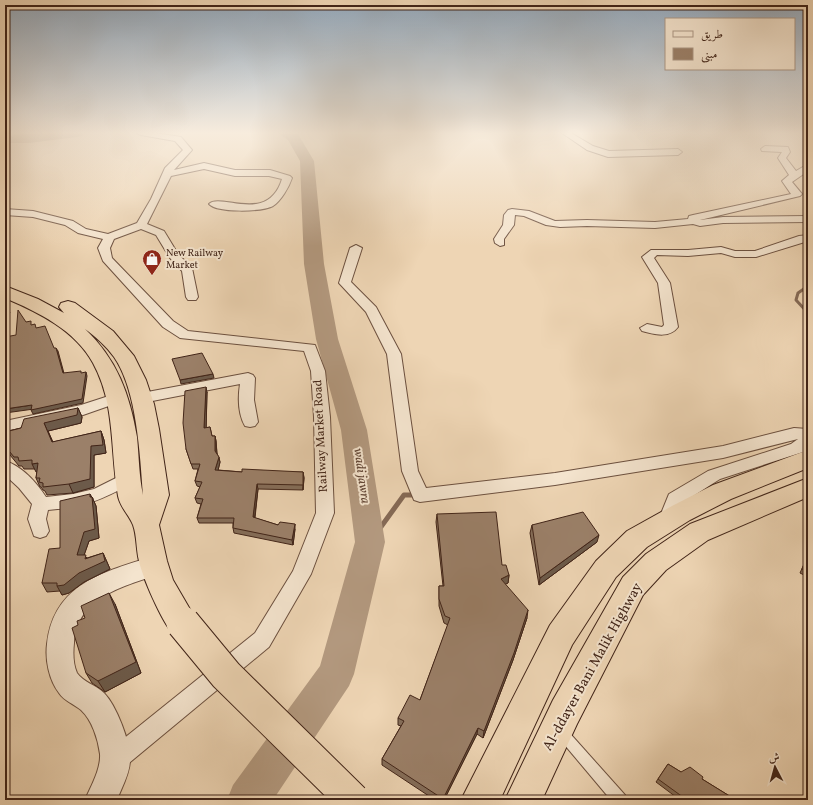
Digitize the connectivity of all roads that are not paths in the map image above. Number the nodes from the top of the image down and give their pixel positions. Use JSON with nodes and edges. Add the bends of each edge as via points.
{"nodes":[{"id":1,"x":169,"y":171,"type":"edge"},
{"id":2,"x":183,"y":171,"type":"edge"},
{"id":3,"x":224,"y":171,"type":"edge"},
{"id":4,"x":791,"y":171,"type":"edge"},
{"id":5,"x":802,"y":171,"type":"edge"},
{"id":6,"x":167,"y":174,"type":"junction"},
{"id":7,"x":794,"y":175,"type":"junction"},
{"id":8,"x":214,"y":204,"type":"dead end"},
{"id":9,"x":808,"y":208,"type":"edge"},
{"id":10,"x":5,"y":212,"type":"edge"},
{"id":11,"x":791,"y":219,"type":"junction"},
{"id":12,"x":808,"y":219,"type":"edge"},
{"id":13,"x":693,"y":221,"type":"junction"},
{"id":14,"x":141,"y":225,"type":"junction"},
{"id":15,"x":109,"y":237,"type":"junction"},
{"id":16,"x":808,"y":238,"type":"edge"},
{"id":17,"x":500,"y":243,"type":"dead end"},
{"id":18,"x":356,"y":248,"type":"dead end"},
{"id":19,"x":5,"y":278,"type":"edge"},
{"id":20,"x":5,"y":291,"type":"edge"},
{"id":21,"x":192,"y":297,"type":"dead end"},
{"id":22,"x":647,"y":328,"type":"dead end"},
{"id":23,"x":118,"y":398,"type":"junction"},
{"id":24,"x":142,"y":398,"type":"junction"},
{"id":25,"x":250,"y":422,"type":"dead end"},
{"id":26,"x":5,"y":426,"type":"edge"},
{"id":27,"x":808,"y":434,"type":"edge"},
{"id":28,"x":808,"y":439,"type":"edge"},
{"id":29,"x":808,"y":459,"type":"edge"},
{"id":30,"x":5,"y":467,"type":"edge"},
{"id":31,"x":128,"y":478,"type":"junction"},
{"id":32,"x":808,"y":487,"type":"edge"},
{"id":33,"x":41,"y":504,"type":"junction"},
{"id":34,"x":667,"y":522,"type":"junction"},
{"id":35,"x":146,"y":525,"type":"junction"},
{"id":36,"x":40,"y":532,"type":"dead end"},
{"id":37,"x":154,"y":566,"type":"junction"},
{"id":38,"x":558,"y":728,"type":"junction"},
{"id":39,"x":115,"y":760,"type":"junction"},
{"id":40,"x":618,"y":799,"type":"edge"},
{"id":41,"x":101,"y":800,"type":"edge"},
{"id":42,"x":353,"y":800,"type":"edge"},
{"id":43,"x":479,"y":800,"type":"edge"},
{"id":44,"x":523,"y":800,"type":"edge"}],
"edges":[{"from":1,"to":6,"type":"street"},
{"from":2,"to":6,"type":"street"},
{"from":3,"to":8,"type":"street","via":[[270,173],[287,178],[286,185],[271,203],[262,207]]},
{"from":4,"to":7,"type":"street"},
{"from":5,"to":7,"type":"street"},
{"from":6,"to":14,"type":"street"},
{"from":7,"to":13,"type":"street","via":[[788,181],[798,194],[794,196],[693,218]]},
{"from":9,"to":11,"type":"street","via":[[795,211]]},
{"from":10,"to":15,"type":"street","via":[[33,214],[69,223],[82,231]]},
{"from":11,"to":12,"type":"street"},
{"from":11,"to":13,"type":"street","via":[[700,223]]},
{"from":13,"to":17,"type":"street","via":[[663,226],[557,224],[525,212],[512,212],[508,227],[499,239]]},
{"from":14,"to":15,"type":"street"},
{"from":14,"to":21,"type":"street","via":[[160,233],[174,256],[188,270]]},
{"from":15,"to":39,"type":"street","name":"Railway Market Road","via":[[104,248],[107,259],[168,324],[184,335],[310,348],[318,371],[321,402],[324,513],[301,574],[262,640]]},
{"from":16,"to":22,"type":"street","via":[[756,254],[735,254],[721,250],[655,252],[648,257],[664,283],[671,327],[664,331]]},
{"from":18,"to":27,"type":"street","via":[[345,283],[372,310],[394,354],[410,471],[420,495],[555,479],[723,452],[794,433]]},
{"from":19,"to":24,"type":"highway","via":[[59,301],[106,335],[124,356]]},
{"from":20,"to":23,"type":"highway","via":[[50,311],[80,333],[100,354],[114,382]]},
{"from":23,"to":26,"type":"street","via":[[83,410]]},
{"from":23,"to":31,"type":"highway","via":[[125,437]]},
{"from":24,"to":25,"type":"street","via":[[248,378],[245,391]]},
{"from":24,"to":35,"type":"highway","via":[[152,452],[156,495]]},
{"from":28,"to":34,"type":"street","via":[[797,448],[714,475],[675,499]]},
{"from":29,"to":34,"type":"highway","via":[[722,492]]},
{"from":30,"to":33,"type":"street","via":[[20,477]]},
{"from":31,"to":33,"type":"street","via":[[99,494],[73,501]]},
{"from":31,"to":35,"type":"highway","via":[[132,501]]},
{"from":32,"to":38,"type":"highway","name":"Al-ddayer Bani Malik Highway","via":[[700,532],[656,562],[633,586]]},
{"from":33,"to":36,"type":"street","via":[[37,519]]},
{"from":34,"to":43,"type":"highway","via":[[637,539],[606,569],[588,593],[561,635],[493,777]]},
{"from":35,"to":37,"type":"highway"},
{"from":37,"to":39,"type":"street","via":[[92,590],[73,605],[64,621],[59,638],[60,660],[68,683],[94,702],[110,734]]},
{"from":37,"to":42,"type":"highway","bridge":true,"via":[[164,591],[183,623],[226,675]]},
{"from":38,"to":40,"type":"lane"},
{"from":38,"to":44,"type":"highway","name":"Al-ddayer Bani Malik Highway"},
{"from":39,"to":41,"type":"street"}]}
